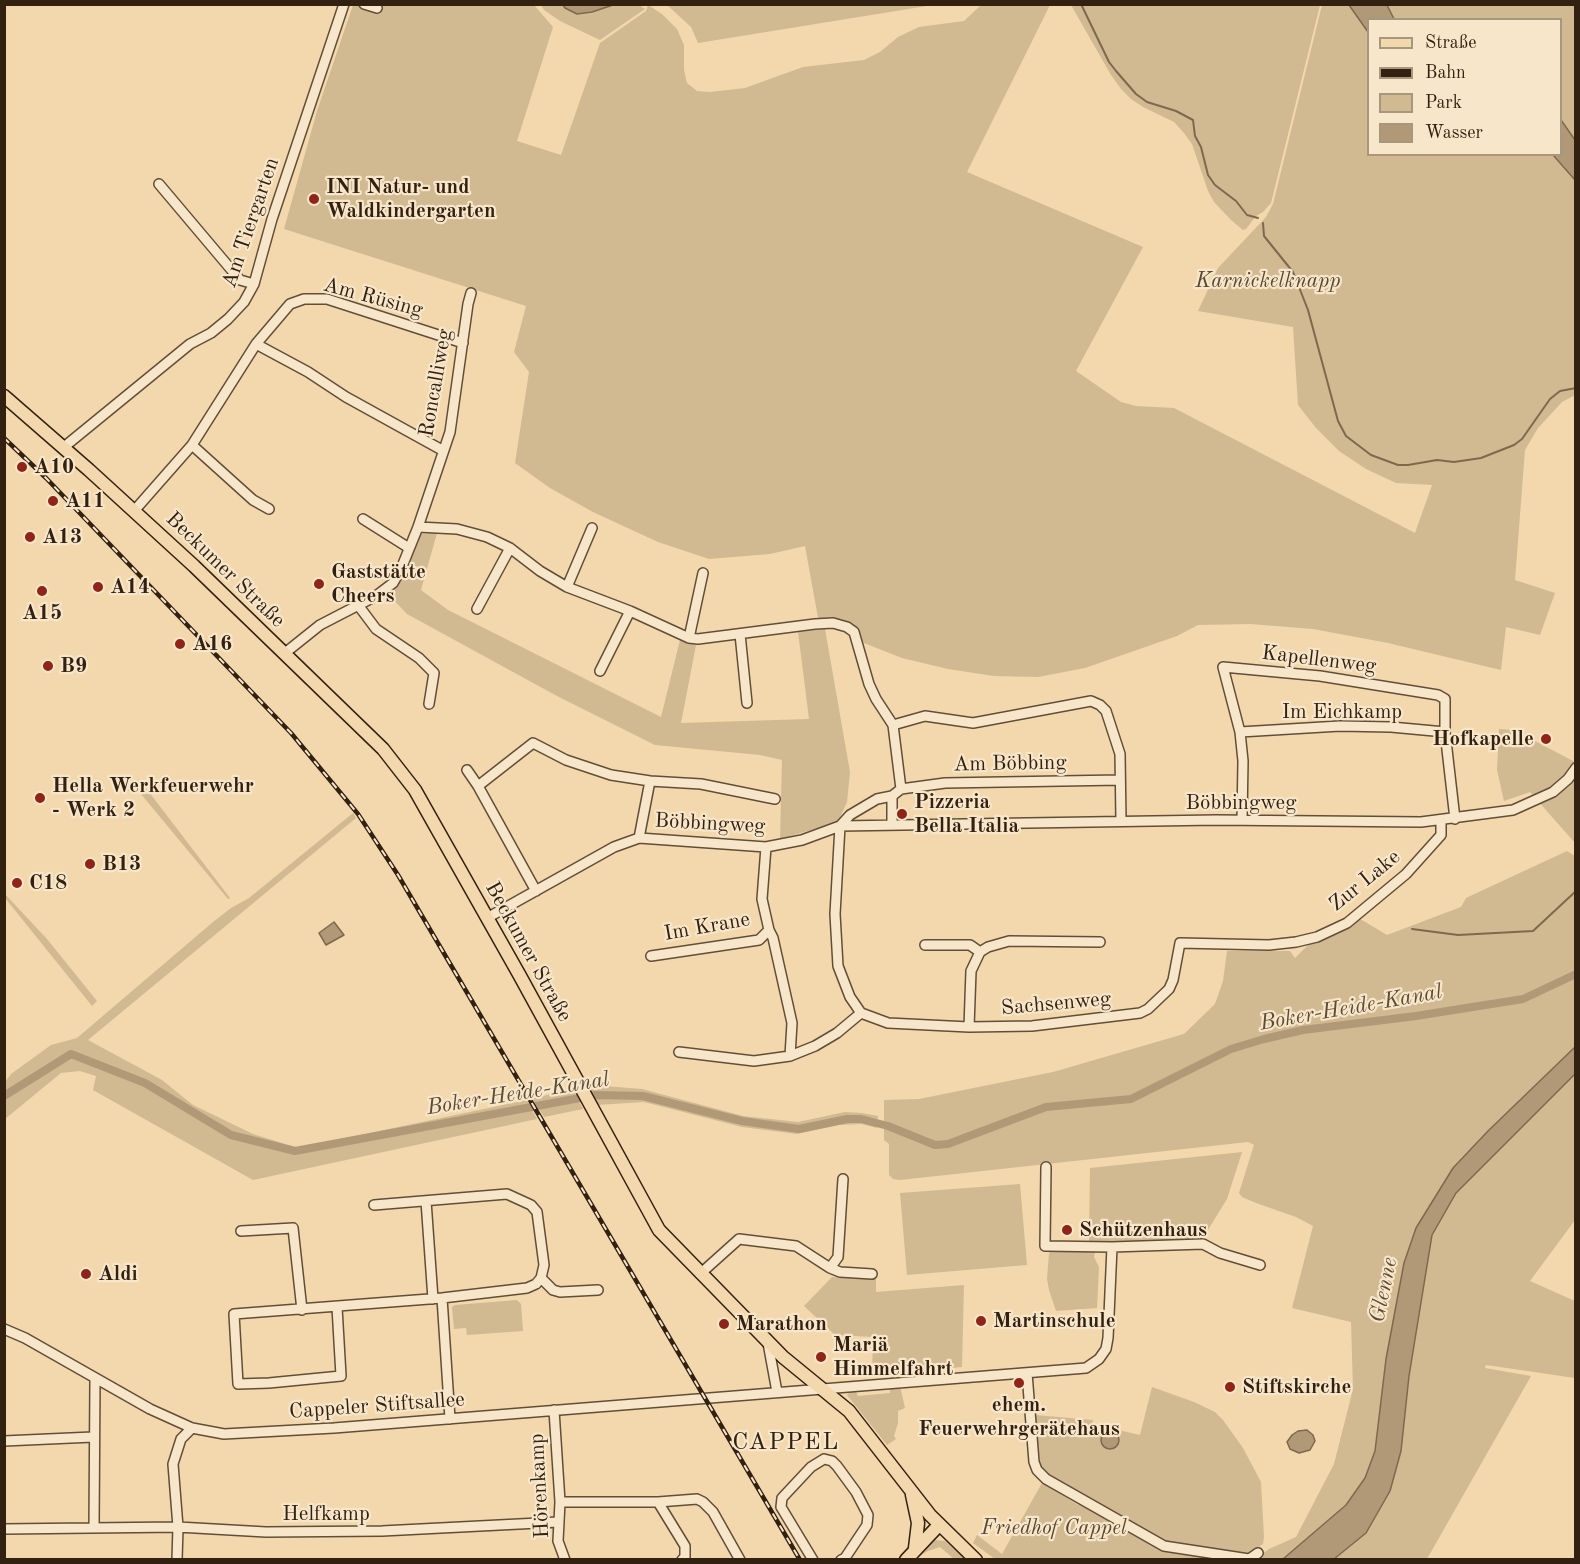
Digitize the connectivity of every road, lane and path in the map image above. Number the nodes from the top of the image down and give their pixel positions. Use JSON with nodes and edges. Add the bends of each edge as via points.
{"nodes":[{"id":1,"x":344,"y":4,"type":"edge"},
{"id":2,"x":364,"y":4,"type":"edge"},
{"id":3,"x":377,"y":8,"type":"dead end"},
{"id":4,"x":159,"y":184,"type":"dead end"},
{"id":5,"x":254,"y":284,"type":"junction"},
{"id":6,"x":471,"y":293,"type":"dead end"},
{"id":7,"x":462,"y":342,"type":"junction"},
{"id":8,"x":256,"y":344,"type":"junction"},
{"id":9,"x":4,"y":396,"type":"edge"},
{"id":10,"x":192,"y":445,"type":"junction"},
{"id":11,"x":64,"y":447,"type":"junction"},
{"id":12,"x":442,"y":450,"type":"junction"},
{"id":13,"x":269,"y":509,"type":"dead end"},
{"id":14,"x":135,"y":512,"type":"junction"},
{"id":15,"x":363,"y":519,"type":"dead end"},
{"id":16,"x":418,"y":527,"type":"junction"},
{"id":17,"x":592,"y":528,"type":"dead end"},
{"id":18,"x":409,"y":548,"type":"junction"},
{"id":19,"x":510,"y":548,"type":"junction"},
{"id":20,"x":702,"y":573,"type":"dead end"},
{"id":21,"x":567,"y":587,"type":"junction"},
{"id":22,"x":358,"y":605,"type":"junction"},
{"id":23,"x":477,"y":609,"type":"dead end"},
{"id":24,"x":630,"y":611,"type":"junction"},
{"id":25,"x":740,"y":633,"type":"junction"},
{"id":26,"x":689,"y":638,"type":"junction"},
{"id":27,"x":285,"y":653,"type":"junction"},
{"id":28,"x":600,"y":671,"type":"dead end"},
{"id":29,"x":747,"y":703,"type":"dead end"},
{"id":30,"x":429,"y":704,"type":"dead end"},
{"id":31,"x":893,"y":725,"type":"junction"},
{"id":32,"x":1240,"y":732,"type":"junction"},
{"id":33,"x":1445,"y":732,"type":"junction"},
{"id":34,"x":1575,"y":768,"type":"edge"},
{"id":35,"x":467,"y":770,"type":"dead end"},
{"id":36,"x":1120,"y":780,"type":"junction"},
{"id":37,"x":650,"y":782,"type":"junction"},
{"id":38,"x":478,"y":786,"type":"junction"},
{"id":39,"x":901,"y":789,"type":"junction"},
{"id":40,"x":892,"y":796,"type":"junction"},
{"id":41,"x":775,"y":799,"type":"dead end"},
{"id":42,"x":1455,"y":819,"type":"junction"},
{"id":43,"x":1242,"y":820,"type":"junction"},
{"id":44,"x":1441,"y":820,"type":"junction"},
{"id":45,"x":1121,"y":821,"type":"junction"},
{"id":46,"x":891,"y":825,"type":"junction"},
{"id":47,"x":840,"y":826,"type":"junction"},
{"id":48,"x":639,"y":838,"type":"junction"},
{"id":49,"x":766,"y":847,"type":"junction"},
{"id":50,"x":536,"y":891,"type":"junction"},
{"id":51,"x":487,"y":918,"type":"junction"},
{"id":52,"x":769,"y":930,"type":"junction"},
{"id":53,"x":1100,"y":942,"type":"dead end"},
{"id":54,"x":1180,"y":943,"type":"joint"},
{"id":55,"x":925,"y":945,"type":"dead end"},
{"id":56,"x":980,"y":952,"type":"junction"},
{"id":57,"x":651,"y":956,"type":"dead end"},
{"id":58,"x":861,"y":1013,"type":"junction"},
{"id":59,"x":969,"y":1028,"type":"junction"},
{"id":60,"x":679,"y":1052,"type":"dead end"},
{"id":61,"x":790,"y":1056,"type":"junction"},
{"id":62,"x":1046,"y":1167,"type":"dead end"},
{"id":63,"x":843,"y":1179,"type":"dead end"},
{"id":64,"x":426,"y":1201,"type":"junction"},
{"id":65,"x":374,"y":1205,"type":"dead end"},
{"id":66,"x":241,"y":1231,"type":"dead end"},
{"id":67,"x":1112,"y":1247,"type":"junction"},
{"id":68,"x":1260,"y":1265,"type":"dead end"},
{"id":69,"x":830,"y":1268,"type":"junction"},
{"id":70,"x":700,"y":1274,"type":"junction"},
{"id":71,"x":872,"y":1274,"type":"dead end"},
{"id":72,"x":541,"y":1278,"type":"junction"},
{"id":73,"x":598,"y":1290,"type":"dead end"},
{"id":74,"x":437,"y":1298,"type":"junction"},
{"id":75,"x":337,"y":1307,"type":"junction"},
{"id":76,"x":302,"y":1310,"type":"junction"},
{"id":77,"x":4,"y":1329,"type":"edge"},
{"id":78,"x":768,"y":1343,"type":"junction"},
{"id":79,"x":1027,"y":1373,"type":"junction"},
{"id":80,"x":95,"y":1379,"type":"junction"},
{"id":81,"x":824,"y":1389,"type":"junction"},
{"id":82,"x":777,"y":1392,"type":"junction"},
{"id":83,"x":554,"y":1410,"type":"junction"},
{"id":84,"x":450,"y":1419,"type":"junction"},
{"id":85,"x":192,"y":1428,"type":"junction"},
{"id":86,"x":93,"y":1437,"type":"junction"},
{"id":87,"x":4,"y":1441,"type":"edge"},
{"id":88,"x":911,"y":1491,"type":"junction"},
{"id":89,"x":560,"y":1502,"type":"junction"},
{"id":90,"x":658,"y":1502,"type":"junction"},
{"id":91,"x":558,"y":1522,"type":"junction"},
{"id":92,"x":939,"y":1525,"type":"junction"},
{"id":93,"x":178,"y":1527,"type":"junction"},
{"id":94,"x":94,"y":1528,"type":"junction"},
{"id":95,"x":4,"y":1529,"type":"edge"},
{"id":96,"x":915,"y":1548,"type":"junction"},
{"id":97,"x":1258,"y":1553,"type":"dead end"},
{"id":98,"x":844,"y":1559,"type":"edge"},
{"id":99,"x":1249,"y":1559,"type":"edge"},
{"id":100,"x":177,"y":1560,"type":"edge"},
{"id":101,"x":564,"y":1560,"type":"edge"},
{"id":102,"x":682,"y":1560,"type":"edge"},
{"id":103,"x":740,"y":1560,"type":"edge"},
{"id":104,"x":813,"y":1560,"type":"edge"},
{"id":105,"x":906,"y":1560,"type":"edge"},
{"id":106,"x":976,"y":1560,"type":"edge"}],
"edges":[{"from":1,"to":5,"type":"street","name":"Am Tiergarten"},
{"from":2,"to":3,"type":"street"},
{"from":4,"to":5,"type":"street","via":[[240,280]]},
{"from":5,"to":11,"type":"street","name":"Am Tiergarten","via":[[228,319],[190,344]]},
{"from":6,"to":7,"type":"street","name":"Roncalliweg"},
{"from":7,"to":8,"type":"street","name":"Am Rüsing","via":[[327,299],[304,299],[290,304]]},
{"from":7,"to":12,"type":"street","name":"Roncalliweg","via":[[450,432]]},
{"from":8,"to":10,"type":"street","name":"Am Rüsing"},
{"from":8,"to":12,"type":"street"},
{"from":9,"to":11,"type":"main road","name":"Beckumer Straße"},
{"from":10,"to":13,"type":"street","via":[[253,500]]},
{"from":10,"to":14,"type":"street","name":"Am Rüsing"},
{"from":11,"to":14,"type":"main road","name":"Beckumer Straße"},
{"from":12,"to":16,"type":"street","name":"Roncalliweg"},
{"from":14,"to":27,"type":"main road","name":"Beckumer Straße"},
{"from":15,"to":18,"type":"street"},
{"from":16,"to":18,"type":"street","name":"Roncalliweg"},
{"from":16,"to":19,"type":"street","via":[[457,529]]},
{"from":17,"to":21,"type":"street"},
{"from":18,"to":22,"type":"street","name":"Roncalliweg","via":[[393,583]]},
{"from":19,"to":21,"type":"street"},
{"from":19,"to":23,"type":"street"},
{"from":20,"to":26,"type":"street"},
{"from":21,"to":24,"type":"street"},
{"from":22,"to":27,"type":"street","name":"Roncalliweg","via":[[320,625]]},
{"from":22,"to":30,"type":"street","via":[[376,629],[434,674]]},
{"from":24,"to":26,"type":"street"},
{"from":24,"to":28,"type":"street"},
{"from":25,"to":26,"type":"street"},
{"from":25,"to":29,"type":"street"},
{"from":25,"to":31,"type":"street","via":[[833,623],[847,627],[854,632],[869,684]]},
{"from":27,"to":51,"type":"main road","name":"Beckumer Straße","via":[[398,766]]},
{"from":31,"to":36,"type":"street","name":"Am Böbbing","via":[[925,716],[973,723],[1091,701],[1106,711],[1120,754]]},
{"from":31,"to":39,"type":"street"},
{"from":32,"to":33,"type":"street","name":"Im Eichkamp","via":[[1340,726]]},
{"from":32,"to":33,"type":"street","name":"Kapellenweg","via":[[1223,667],[1320,676],[1438,695],[1445,699]]},
{"from":32,"to":43,"type":"street","name":"Kapellenweg"},
{"from":33,"to":42,"type":"street","name":"Kapellenweg"},
{"from":34,"to":42,"type":"street","name":"Böbbingweg","via":[[1553,792],[1512,810]]},
{"from":35,"to":38,"type":"street"},
{"from":36,"to":39,"type":"street","name":"Am Böbbing","via":[[945,783]]},
{"from":36,"to":45,"type":"street","name":"Am Böbbing"},
{"from":37,"to":38,"type":"street","via":[[566,760],[533,743]]},
{"from":37,"to":41,"type":"street","via":[[701,784]]},
{"from":37,"to":48,"type":"street"},
{"from":38,"to":50,"type":"street"},
{"from":39,"to":40,"type":"street"},
{"from":40,"to":46,"type":"street"},
{"from":40,"to":47,"type":"street","name":"Böbbingweg","via":[[877,799]]},
{"from":42,"to":44,"type":"street","name":"Böbbingweg"},
{"from":43,"to":44,"type":"street","name":"Böbbingweg"},
{"from":43,"to":45,"type":"street","name":"Böbbingweg"},
{"from":44,"to":54,"type":"street","name":"Zur Lake","via":[[1441,835],[1419,861],[1347,923],[1296,942]]},
{"from":45,"to":46,"type":"street","name":"Böbbingweg"},
{"from":46,"to":47,"type":"street","name":"Böbbingweg"},
{"from":47,"to":49,"type":"street","name":"Böbbingweg","via":[[802,840]]},
{"from":47,"to":58,"type":"street","via":[[838,966]]},
{"from":48,"to":49,"type":"street","name":"Böbbingweg"},
{"from":48,"to":50,"type":"street","name":"Böbbingweg","via":[[614,847]]},
{"from":49,"to":52,"type":"street","name":"Im Krane","via":[[762,899]]},
{"from":50,"to":51,"type":"street","name":"Böbbingweg"},
{"from":51,"to":70,"type":"main road","name":"Beckumer Straße","via":[[658,1230]]},
{"from":52,"to":57,"type":"street","name":"Im Krane","via":[[759,940]]},
{"from":52,"to":61,"type":"street","name":"Im Krane","via":[[792,1023]]},
{"from":53,"to":56,"type":"street","via":[[1009,941]]},
{"from":54,"to":59,"type":"street","name":"Sachsenweg","via":[[1169,989],[1140,1013],[1032,1026]]},
{"from":55,"to":56,"type":"street","via":[[970,945]]},
{"from":56,"to":59,"type":"street","via":[[971,971]]},
{"from":58,"to":59,"type":"street","name":"Sachsenweg","via":[[888,1023]]},
{"from":58,"to":61,"type":"street","via":[[837,1033]]},
{"from":60,"to":61,"type":"street","via":[[754,1061]]},
{"from":62,"to":67,"type":"street","via":[[1045,1246]]},
{"from":63,"to":69,"type":"street","via":[[838,1257]]},
{"from":64,"to":65,"type":"street"},
{"from":64,"to":72,"type":"street","via":[[507,1194],[531,1205],[539,1219],[544,1265]]},
{"from":64,"to":74,"type":"street"},
{"from":66,"to":76,"type":"street","via":[[293,1228]]},
{"from":67,"to":68,"type":"street","via":[[1203,1244]]},
{"from":67,"to":79,"type":"street","name":"Cappeler Stiftsallee","via":[[1106,1349],[1086,1368]]},
{"from":69,"to":70,"type":"street","via":[[796,1246],[739,1239]]},
{"from":69,"to":71,"type":"street"},
{"from":70,"to":78,"type":"main road","name":"Beckumer Straße"},
{"from":72,"to":73,"type":"street","via":[[560,1292]]},
{"from":72,"to":74,"type":"street","via":[[527,1288]]},
{"from":74,"to":75,"type":"street"},
{"from":74,"to":84,"type":"street"},
{"from":75,"to":76,"type":"street"},
{"from":75,"to":76,"type":"street","via":[[341,1376],[238,1384],[234,1314]]},
{"from":77,"to":80,"type":"street","name":"Cappeler Stiftsallee"},
{"from":78,"to":81,"type":"main road","name":"Beckumer Straße"},
{"from":78,"to":82,"type":"street"},
{"from":79,"to":81,"type":"street","name":"Cappeler Stiftsallee"},
{"from":79,"to":99,"type":"street","via":[[1034,1462],[1046,1479],[1164,1546]]},
{"from":80,"to":85,"type":"street","name":"Cappeler Stiftsallee"},
{"from":80,"to":86,"type":"street"},
{"from":81,"to":82,"type":"street","name":"Cappeler Stiftsallee"},
{"from":81,"to":88,"type":"main road","name":"Beckumer Straße","via":[[849,1411]]},
{"from":82,"to":83,"type":"street","name":"Cappeler Stiftsallee"},
{"from":83,"to":84,"type":"street","name":"Cappeler Stiftsallee"},
{"from":83,"to":89,"type":"street","name":"Hörenkamp"},
{"from":84,"to":85,"type":"street","name":"Cappeler Stiftsallee","via":[[229,1433]]},
{"from":85,"to":93,"type":"street","via":[[181,1439],[173,1464]]},
{"from":86,"to":87,"type":"street"},
{"from":86,"to":94,"type":"street"},
{"from":88,"to":92,"type":"main road","name":"Beckumer Straße"},
{"from":88,"to":96,"type":"main road","via":[[918,1523]]},
{"from":89,"to":90,"type":"street"},
{"from":89,"to":91,"type":"street","name":"Hörenkamp"},
{"from":90,"to":102,"type":"street","via":[[685,1546]]},
{"from":90,"to":103,"type":"street","via":[[703,1502],[713,1512]]},
{"from":91,"to":93,"type":"street","name":"Helfkamp","via":[[382,1531],[266,1532]]},
{"from":91,"to":101,"type":"street","name":"Hörenkamp"},
{"from":92,"to":96,"type":"main road"},
{"from":92,"to":106,"type":"main road","name":"Beckumer Straße"},
{"from":93,"to":94,"type":"street","name":"Helfkamp"},
{"from":93,"to":100,"type":"street"},
{"from":94,"to":95,"type":"street","name":"Helfkamp"},
{"from":96,"to":105,"type":"main road"},
{"from":97,"to":99,"type":"street"},
{"from":98,"to":104,"type":"street","via":[[867,1525],[868,1515],[837,1466],[824,1459],[782,1498],[781,1507]]}]}
